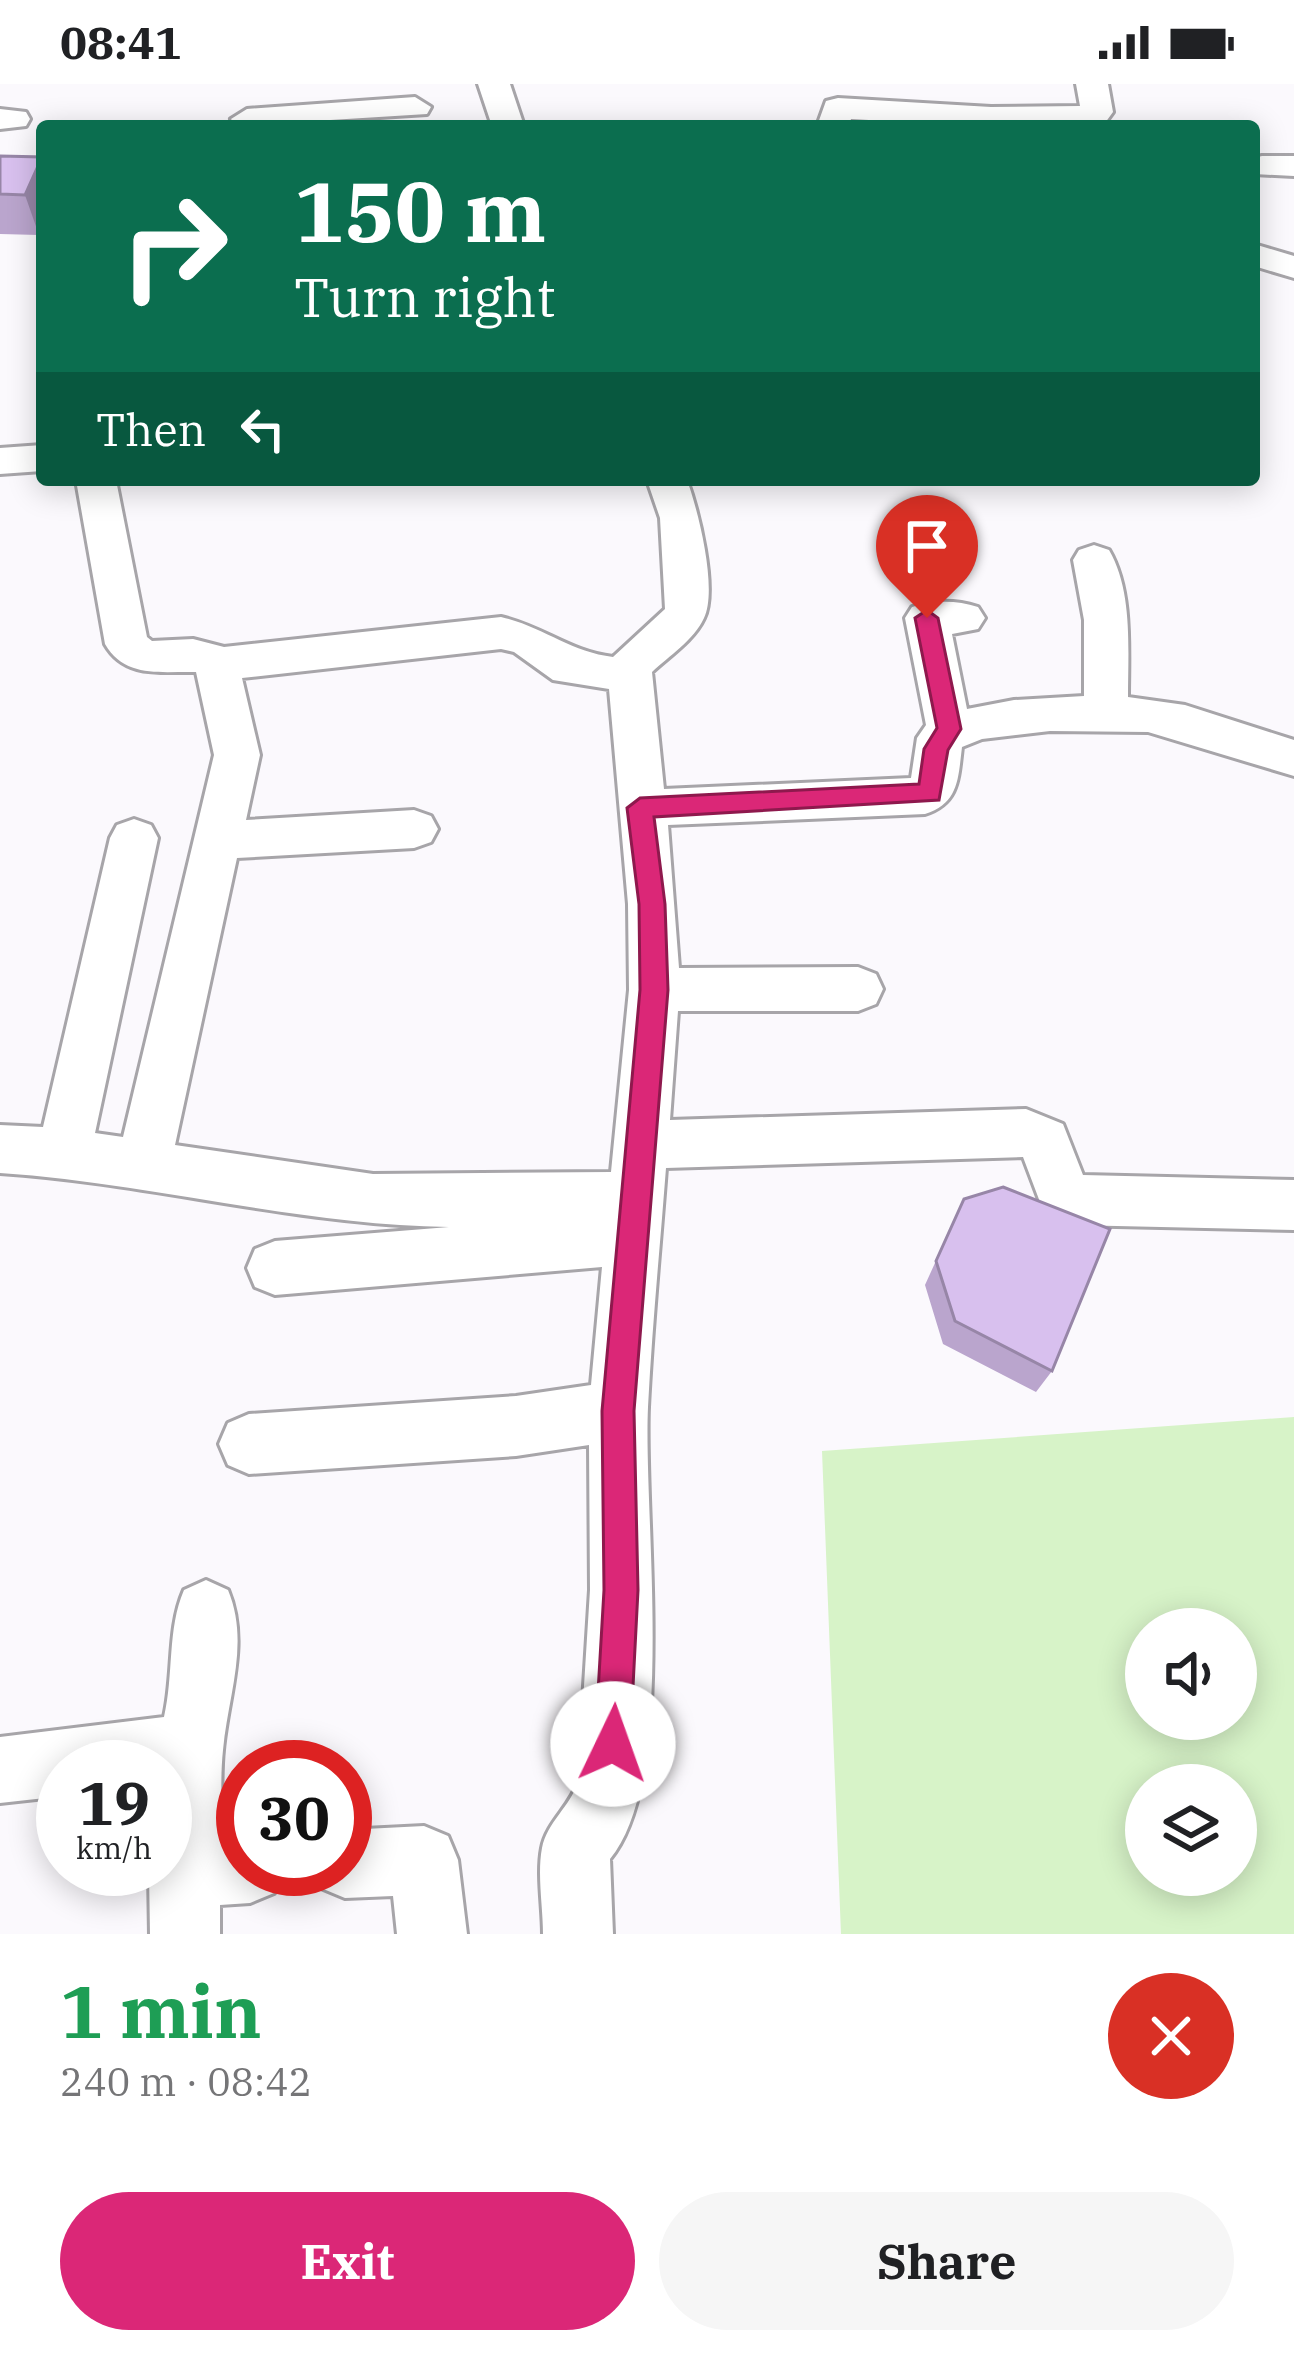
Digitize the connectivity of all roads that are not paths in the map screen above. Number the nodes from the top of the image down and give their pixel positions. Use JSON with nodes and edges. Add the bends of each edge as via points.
{"nodes":[{"id":1,"x":260,"y":84,"type":"edge"},
{"id":2,"x":494,"y":84,"type":"edge"},
{"id":3,"x":1092,"y":84,"type":"edge"},
{"id":4,"x":828,"y":106,"type":"edge"},
{"id":5,"x":415,"y":107,"type":"dead end"},
{"id":6,"x":248,"y":120,"type":"edge"},
{"id":7,"x":278,"y":120,"type":"edge"},
{"id":8,"x":506,"y":120,"type":"edge"},
{"id":9,"x":972,"y":120,"type":"edge"},
{"id":10,"x":1026,"y":120,"type":"edge"},
{"id":11,"x":1260,"y":257,"type":"edge"},
{"id":12,"x":1294,"y":267,"type":"edge"},
{"id":13,"x":36,"y":458,"type":"edge"},
{"id":14,"x":0,"y":460,"type":"edge"},
{"id":15,"x":97,"y":486,"type":"edge"},
{"id":16,"x":669,"y":486,"type":"edge"},
{"id":17,"x":1094,"y":560,"type":"dead end"},
{"id":18,"x":963,"y":618,"type":"dead end"},
{"id":19,"x":218,"y":664,"type":"junction"},
{"id":20,"x":629,"y":674,"type":"junction"},
{"id":21,"x":1106,"y":715,"type":"junction"},
{"id":22,"x":949,"y":729,"type":"junction"},
{"id":23,"x":1294,"y":758,"type":"edge"},
{"id":24,"x":640,"y":808,"type":"junction"},
{"id":25,"x":414,"y":829,"type":"dead end"},
{"id":26,"x":134,"y":838,"type":"dead end"},
{"id":27,"x":221,"y":840,"type":"junction"},
{"id":28,"x":858,"y":989,"type":"dead end"},
{"id":29,"x":654,"y":990,"type":"junction"},
{"id":30,"x":0,"y":1149,"type":"edge"},
{"id":31,"x":64,"y":1151,"type":"junction"},
{"id":32,"x":144,"y":1162,"type":"junction"},
{"id":33,"x":636,"y":1193,"type":"junction"},
{"id":34,"x":1294,"y":1205,"type":"edge"},
{"id":35,"x":275,"y":1268,"type":"dead end"},
{"id":36,"x":618,"y":1411,"type":"junction"},
{"id":37,"x":249,"y":1444,"type":"dead end"},
{"id":38,"x":206,"y":1612,"type":"dead end"},
{"id":39,"x":192,"y":1740,"type":"edge"},
{"id":40,"x":36,"y":1765,"type":"edge"},
{"id":41,"x":0,"y":1769,"type":"edge"},
{"id":42,"x":372,"y":1863,"type":"edge"},
{"id":43,"x":216,"y":1887,"type":"edge"},
{"id":44,"x":184,"y":1903,"type":"edge"},
{"id":45,"x":433,"y":1934,"type":"edge"},
{"id":46,"x":578,"y":1934,"type":"edge"}],
"edges":[{"from":1,"to":6,"type":"street"},
{"from":2,"to":8,"type":"street"},
{"from":3,"to":10,"type":"street","via":[[1093,116]]},
{"from":4,"to":9,"type":"street"},
{"from":5,"to":7,"type":"street"},
{"from":11,"to":12,"type":"street"},
{"from":13,"to":14,"type":"street"},
{"from":15,"to":19,"type":"street","via":[[127,644],[138,656],[200,654]]},
{"from":16,"to":20,"type":"street","via":[[680,518],[686,613],[634,658]]},
{"from":17,"to":21,"type":"street","via":[[1106,620]]},
{"from":18,"to":22,"type":"street","via":[[927,618]]},
{"from":19,"to":20,"type":"street","via":[[501,633],[527,639],[569,668]]},
{"from":19,"to":27,"type":"street","via":[[237,755]]},
{"from":20,"to":24,"type":"street"},
{"from":21,"to":22,"type":"street","via":[[1004,716]]},
{"from":21,"to":23,"type":"street","via":[[1169,718]]},
{"from":22,"to":24,"type":"street","via":[[925,796]]},
{"from":24,"to":29,"type":"street"},
{"from":25,"to":27,"type":"street"},
{"from":26,"to":31,"type":"street"},
{"from":27,"to":32,"type":"street"},
{"from":28,"to":29,"type":"street"},
{"from":29,"to":33,"type":"street"},
{"from":30,"to":31,"type":"street"},
{"from":31,"to":32,"type":"street"},
{"from":32,"to":33,"type":"street","via":[[339,1196]]},
{"from":33,"to":34,"type":"street","via":[[1026,1132],[1044,1142],[1072,1200]]},
{"from":33,"to":35,"type":"street"},
{"from":33,"to":36,"type":"street"},
{"from":36,"to":37,"type":"street"},
{"from":36,"to":46,"type":"street","via":[[621,1590],[610,1782],[601,1818],[576,1848]]},
{"from":38,"to":39,"type":"street","via":[[204,1685]]},
{"from":40,"to":41,"type":"street"},
{"from":42,"to":45,"type":"street","via":[[424,1860]]},
{"from":43,"to":44,"type":"street"}]}
